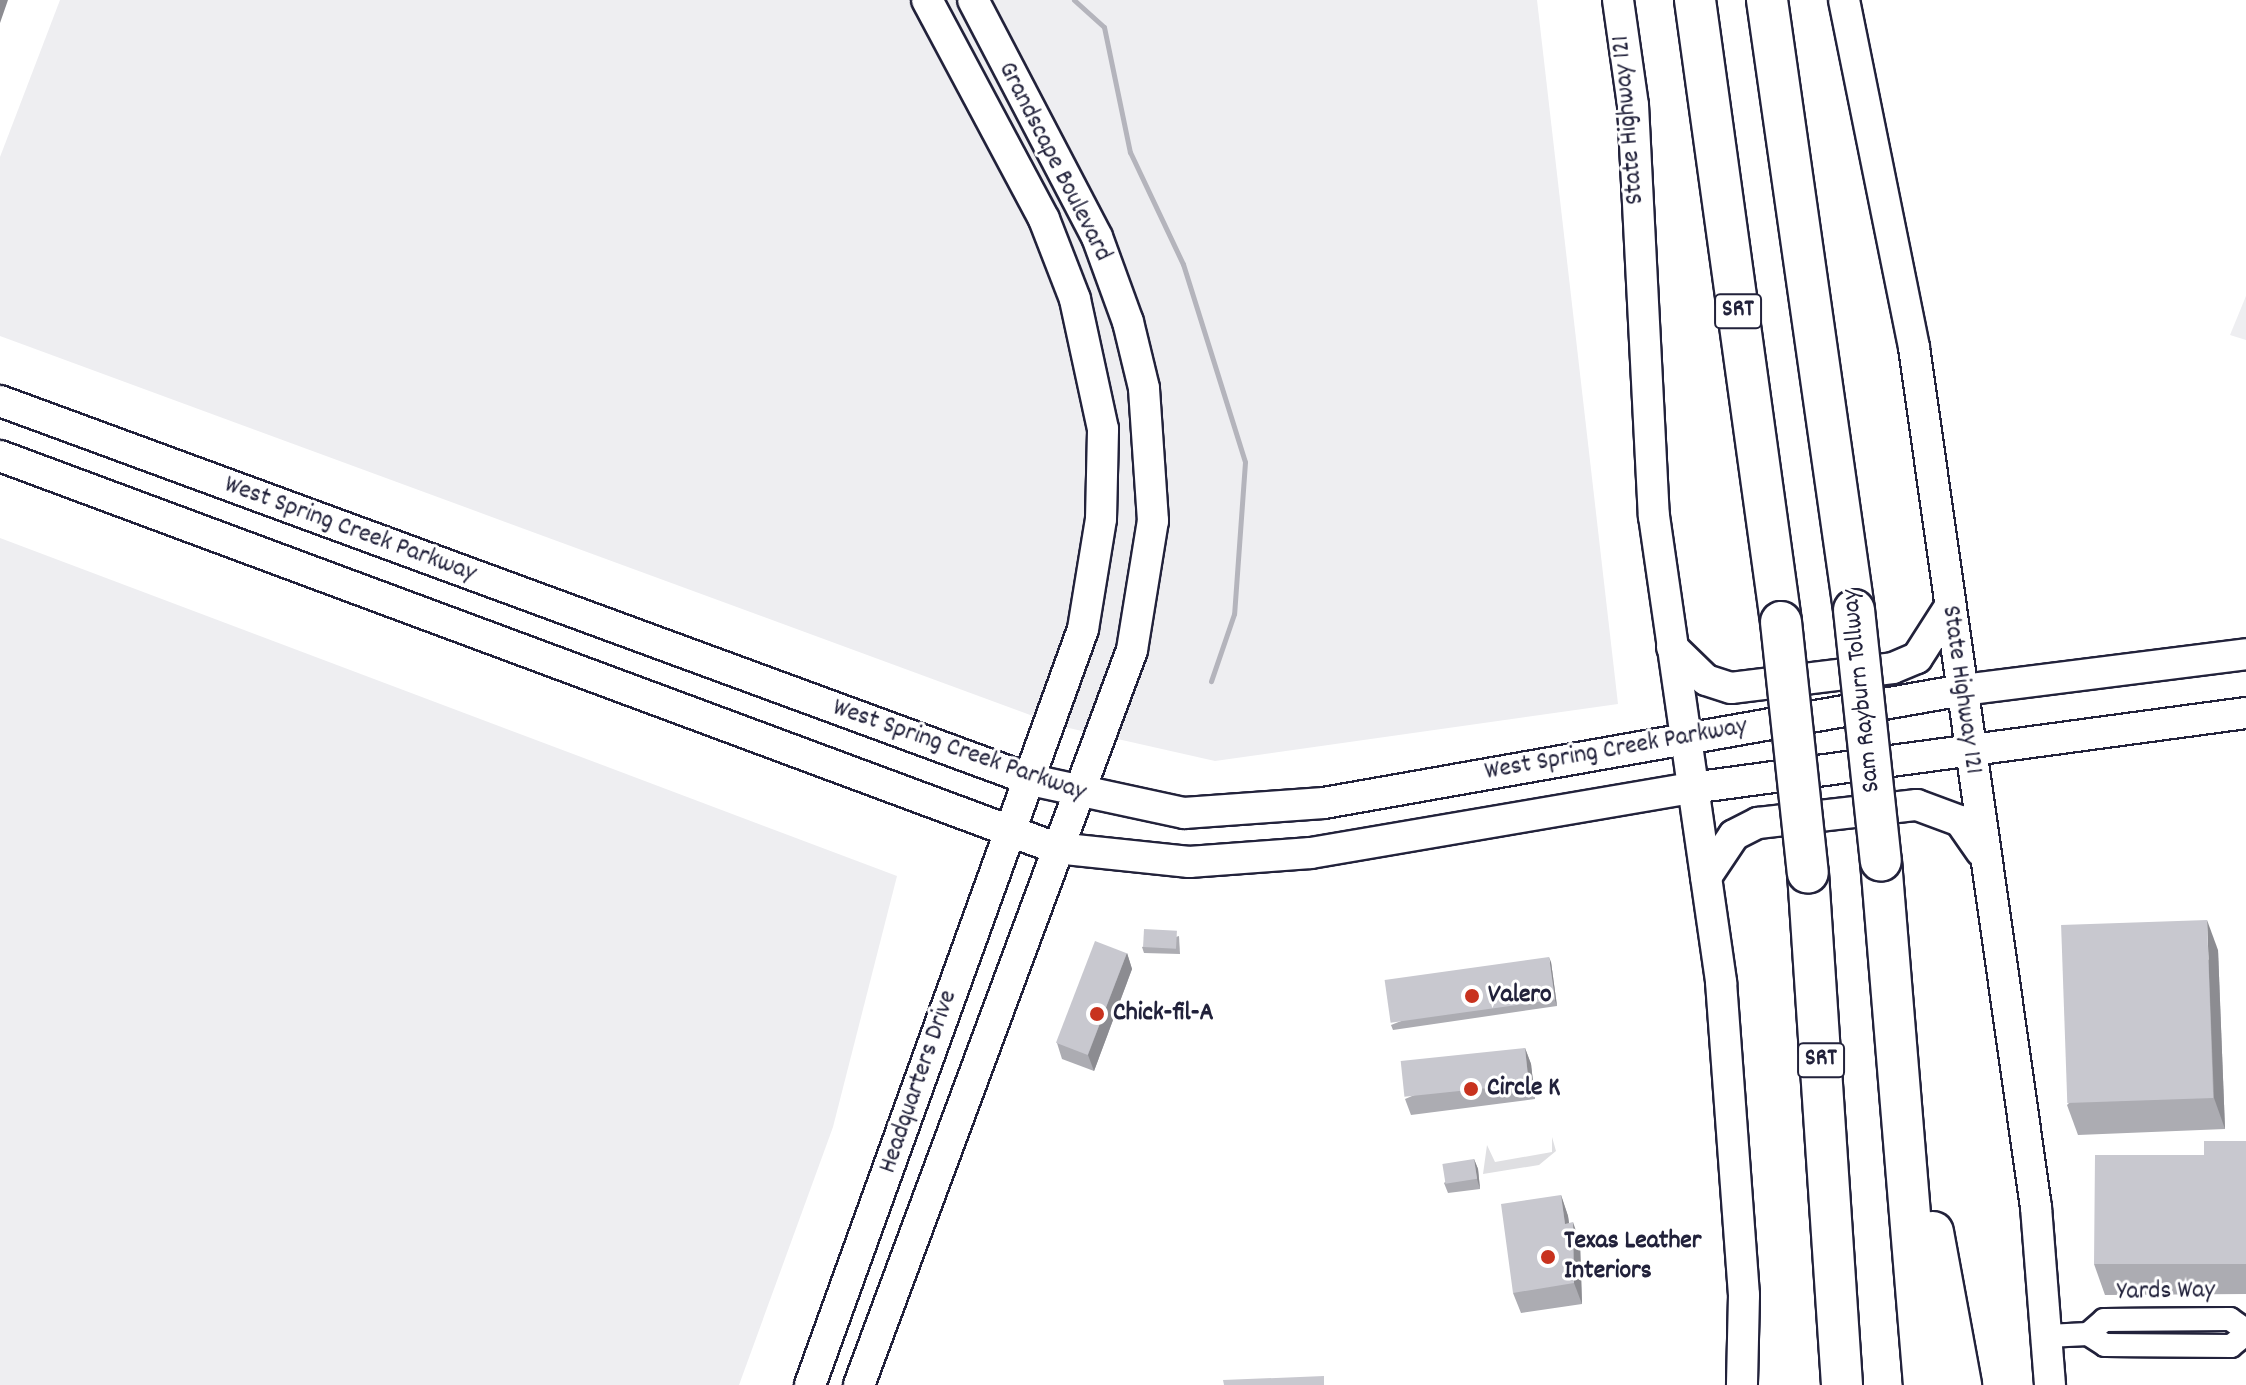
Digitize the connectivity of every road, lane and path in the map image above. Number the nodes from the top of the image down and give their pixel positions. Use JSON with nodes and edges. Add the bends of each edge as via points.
{"nodes":[{"id":1,"x":927,"y":0,"type":"edge"},
{"id":2,"x":973,"y":0,"type":"edge"},
{"id":3,"x":1618,"y":0,"type":"edge"},
{"id":4,"x":1695,"y":0,"type":"edge"},
{"id":5,"x":1767,"y":0,"type":"edge"},
{"id":6,"x":1844,"y":0,"type":"edge"},
{"id":7,"x":1089,"y":220,"type":"junction"},
{"id":8,"x":1051,"y":235,"type":"junction"},
{"id":9,"x":0,"y":401,"type":"edge"},
{"id":10,"x":0,"y":456,"type":"edge"},
{"id":11,"x":328,"y":522,"type":"junction"},
{"id":12,"x":305,"y":567,"type":"junction"},
{"id":13,"x":1949,"y":608,"type":"junction"},
{"id":14,"x":1672,"y":647,"type":"junction"},
{"id":15,"x":2246,"y":654,"type":"edge"},
{"id":16,"x":1963,"y":690,"type":"junction"},
{"id":17,"x":2246,"y":713,"type":"edge"},
{"id":18,"x":1684,"y":738,"type":"junction"},
{"id":19,"x":1971,"y":753,"type":"junction"},
{"id":20,"x":1031,"y":780,"type":"junction"},
{"id":21,"x":1692,"y":788,"type":"junction"},
{"id":22,"x":1082,"y":794,"type":"junction"},
{"id":23,"x":1006,"y":833,"type":"junction"},
{"id":24,"x":1056,"y":848,"type":"junction"},
{"id":25,"x":1982,"y":852,"type":"junction"},
{"id":26,"x":1706,"y":877,"type":"junction"},
{"id":27,"x":1905,"y":1113,"type":"junction"},
{"id":28,"x":1835,"y":1247,"type":"junction"},
{"id":29,"x":2246,"y":1332,"type":"edge"},
{"id":30,"x":2047,"y":1336,"type":"junction"},
{"id":31,"x":824,"y":1346,"type":"junction"},
{"id":32,"x":863,"y":1373,"type":"edge"},
{"id":33,"x":810,"y":1385,"type":"edge"},
{"id":34,"x":1742,"y":1385,"type":"edge"},
{"id":35,"x":1816,"y":1385,"type":"edge"},
{"id":36,"x":1842,"y":1385,"type":"edge"},
{"id":37,"x":1924,"y":1385,"type":"edge"},
{"id":38,"x":1961,"y":1385,"type":"edge"},
{"id":39,"x":2050,"y":1385,"type":"edge"}],
"edges":[{"from":1,"to":8,"type":"main road","name":"Grandscape Boulevard"},
{"from":2,"to":7,"type":"main road","name":"Grandscape Boulevard"},
{"from":3,"to":14,"type":"main road","name":"State Highway 121","via":[[1633,105],[1641,360]]},
{"from":4,"to":28,"type":"highway","number":"SRT","bridge":true,"via":[[1781,622],[1808,873]]},
{"from":5,"to":27,"type":"highway","name":"Sam Rayburn Tollway","bridge":true,"via":[[1854,610]]},
{"from":6,"to":13,"type":"main road","name":"State Highway 121","via":[[1914,347]]},
{"from":7,"to":8,"type":"main road"},
{"from":7,"to":22,"type":"main road","name":"Grandscape Boulevard","via":[[1144,388],[1153,521],[1132,650]]},
{"from":8,"to":20,"type":"main road","name":"Grandscape Boulevard","via":[[1092,364],[1103,497],[1083,629]]},
{"from":9,"to":11,"type":"main road","name":"West Spring Creek Parkway"},
{"from":10,"to":12,"type":"main road","name":"West Spring Creek Parkway"},
{"from":11,"to":12,"type":"main road"},
{"from":11,"to":20,"type":"main road","name":"West Spring Creek Parkway"},
{"from":12,"to":23,"type":"main road","name":"West Spring Creek Parkway"},
{"from":13,"to":14,"type":"main road","via":[[1917,658],[1893,668],[1731,688],[1706,680]]},
{"from":13,"to":16,"type":"main road","name":"State Highway 121"},
{"from":14,"to":18,"type":"main road","name":"State Highway 121"},
{"from":15,"to":16,"type":"main road","name":"West Spring Creek Parkway"},
{"from":16,"to":18,"type":"main road","name":"West Spring Creek Parkway"},
{"from":16,"to":19,"type":"main road","name":"State Highway 121"},
{"from":17,"to":19,"type":"main road","name":"West Spring Creek Parkway"},
{"from":18,"to":21,"type":"main road","name":"State Highway 121"},
{"from":18,"to":22,"type":"main road","name":"West Spring Creek Parkway","via":[[1254,813],[1184,813]]},
{"from":19,"to":21,"type":"main road","name":"West Spring Creek Parkway"},
{"from":19,"to":25,"type":"main road","name":"State Highway 121"},
{"from":20,"to":22,"type":"main road","name":"West Spring Creek Parkway"},
{"from":20,"to":23,"type":"main road","name":"Headquarters Drive"},
{"from":21,"to":24,"type":"main road","name":"West Spring Creek Parkway","via":[[1311,853],[1189,862]]},
{"from":21,"to":26,"type":"main road","name":"State Highway 121"},
{"from":22,"to":24,"type":"main road","name":"Headquarters Drive"},
{"from":23,"to":24,"type":"main road","name":"West Spring Creek Parkway"},
{"from":23,"to":31,"type":"main road","name":"Headquarters Drive"},
{"from":24,"to":32,"type":"main road","name":"Headquarters Drive"},
{"from":25,"to":26,"type":"main road","via":[[1960,821],[1917,805],[1758,823],[1734,835]]},
{"from":25,"to":30,"type":"main road","name":"State Highway 121","via":[[2036,1207]]},
{"from":26,"to":34,"type":"main road","name":"State Highway 121","via":[[1736,1169]]},
{"from":27,"to":37,"type":"highway","name":"Sam Rayburn Tollway"},
{"from":27,"to":38,"type":"highway","via":[[1957,1336]]},
{"from":28,"to":35,"type":"highway"},
{"from":28,"to":36,"type":"highway","number":"SRT"},
{"from":29,"to":30,"type":"street","name":"Yards Way","via":[[2231,1346],[2105,1345],[2088,1334]]},
{"from":30,"to":39,"type":"main road","name":"State Highway 121"},
{"from":31,"to":32,"type":"main road"},
{"from":31,"to":33,"type":"main road","name":"Headquarters Drive"}]}
